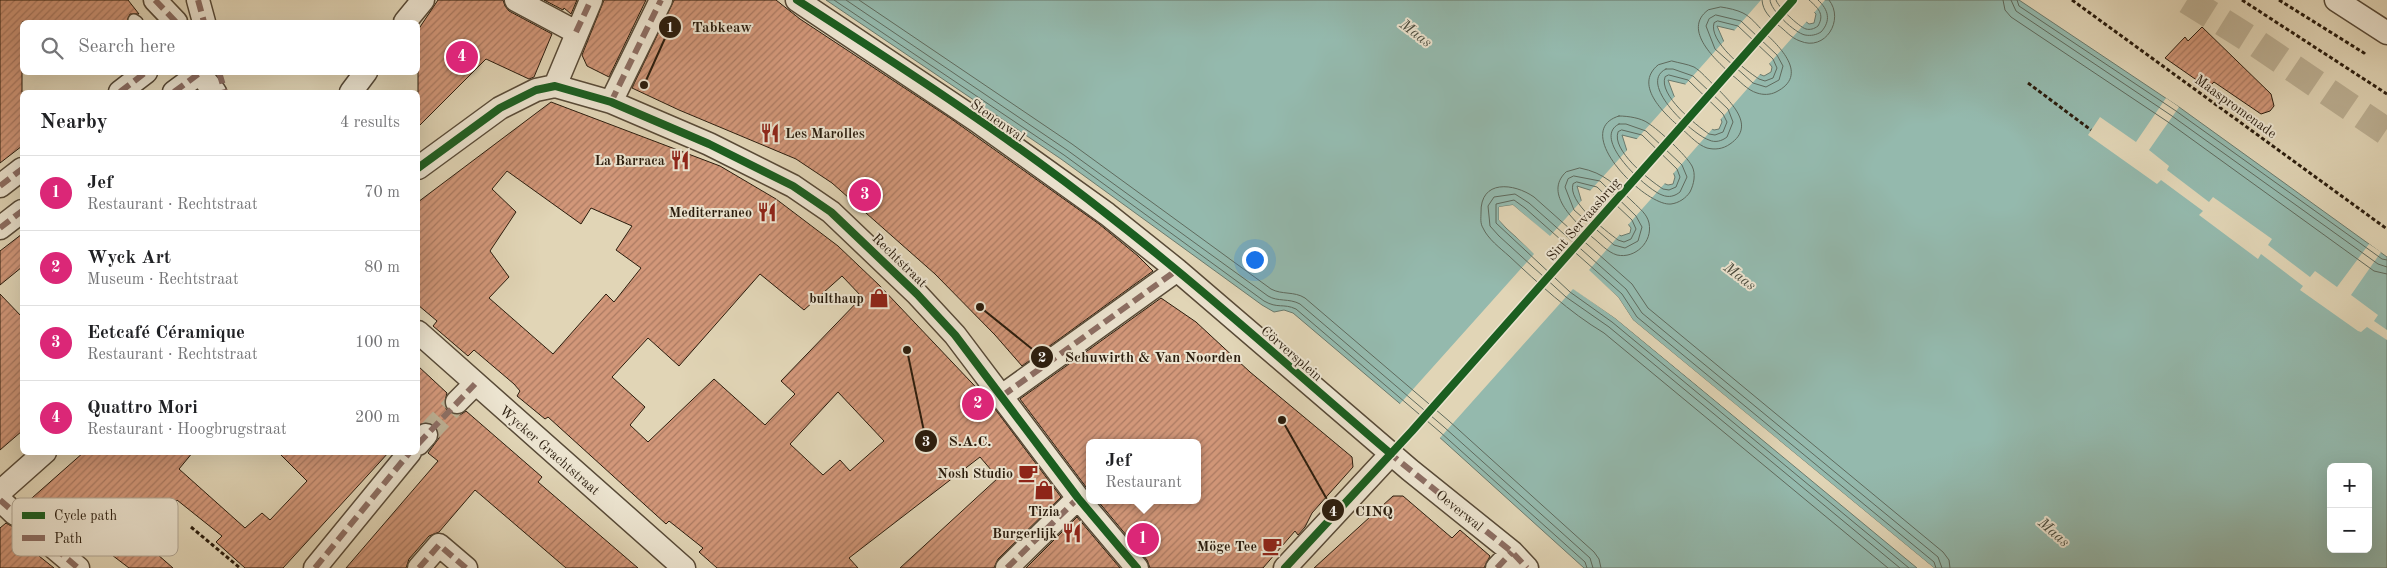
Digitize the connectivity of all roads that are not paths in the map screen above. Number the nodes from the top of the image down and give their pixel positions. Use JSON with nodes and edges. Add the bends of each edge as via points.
{"nodes":[{"id":1,"x":155,"y":0,"type":"edge"},
{"id":2,"x":198,"y":0,"type":"edge"},
{"id":3,"x":423,"y":0,"type":"edge"},
{"id":4,"x":516,"y":0,"type":"edge"},
{"id":5,"x":592,"y":0,"type":"edge"},
{"id":6,"x":661,"y":0,"type":"edge"},
{"id":7,"x":797,"y":0,"type":"edge"},
{"id":8,"x":2336,"y":0,"type":"edge"},
{"id":9,"x":174,"y":20,"type":"edge"},
{"id":10,"x":203,"y":20,"type":"edge"},
{"id":11,"x":407,"y":20,"type":"edge"},
{"id":12,"x":576,"y":32,"type":"junction"},
{"id":13,"x":2387,"y":33,"type":"edge"},
{"id":14,"x":142,"y":75,"type":"edge"},
{"id":15,"x":201,"y":75,"type":"edge"},
{"id":16,"x":205,"y":75,"type":"edge"},
{"id":17,"x":206,"y":75,"type":"edge"},
{"id":18,"x":364,"y":75,"type":"edge"},
{"id":19,"x":555,"y":86,"type":"junction"},
{"id":20,"x":123,"y":90,"type":"edge"},
{"id":21,"x":177,"y":90,"type":"edge"},
{"id":22,"x":214,"y":90,"type":"edge"},
{"id":23,"x":223,"y":90,"type":"edge"},
{"id":24,"x":352,"y":90,"type":"edge"},
{"id":25,"x":611,"y":102,"type":"junction"},
{"id":26,"x":420,"y":167,"type":"edge"},
{"id":27,"x":20,"y":171,"type":"edge"},
{"id":28,"x":0,"y":186,"type":"edge"},
{"id":29,"x":20,"y":213,"type":"edge"},
{"id":30,"x":0,"y":228,"type":"edge"},
{"id":31,"x":1177,"y":270,"type":"junction"},
{"id":32,"x":420,"y":334,"type":"edge"},
{"id":33,"x":475,"y":384,"type":"junction"},
{"id":34,"x":1002,"y":396,"type":"junction"},
{"id":35,"x":457,"y":402,"type":"tunnel mouth"},
{"id":36,"x":1391,"y":454,"type":"junction"},
{"id":37,"x":42,"y":455,"type":"edge"},
{"id":38,"x":408,"y":455,"type":"edge"},
{"id":39,"x":0,"y":492,"type":"edge"},
{"id":40,"x":1078,"y":498,"type":"junction"},
{"id":41,"x":64,"y":556,"type":"tunnel mouth"},
{"id":42,"x":1504,"y":560,"type":"edge"},
{"id":43,"x":78,"y":568,"type":"edge"},
{"id":44,"x":315,"y":568,"type":"edge"},
{"id":45,"x":419,"y":568,"type":"edge"},
{"id":46,"x":466,"y":568,"type":"edge"},
{"id":47,"x":684,"y":568,"type":"edge"},
{"id":48,"x":1007,"y":568,"type":"edge"},
{"id":49,"x":1137,"y":568,"type":"edge"},
{"id":50,"x":1285,"y":568,"type":"edge"},
{"id":51,"x":1527,"y":568,"type":"edge"}],
"edges":[{"from":1,"to":9,"type":"street"},
{"from":2,"to":10,"type":"street"},
{"from":3,"to":11,"type":"street"},
{"from":4,"to":12,"type":"street"},
{"from":5,"to":12,"type":"street"},
{"from":6,"to":25,"type":"street"},
{"from":7,"to":31,"type":"street","name":"Stenenwal","via":[[1049,171]]},
{"from":8,"to":13,"type":"street"},
{"from":12,"to":19,"type":"street"},
{"from":14,"to":20,"type":"street"},
{"from":15,"to":21,"type":"street"},
{"from":16,"to":22,"type":"street"},
{"from":17,"to":23,"type":"street"},
{"from":18,"to":24,"type":"street"},
{"from":19,"to":25,"type":"street","name":"Rechtstraat"},
{"from":19,"to":26,"type":"street","via":[[536,90],[500,108]]},
{"from":25,"to":34,"type":"street","name":"Rechtstraat","via":[[742,160],[793,186],[831,212],[945,323]]},
{"from":27,"to":28,"type":"street"},
{"from":29,"to":30,"type":"street"},
{"from":31,"to":34,"type":"street"},
{"from":31,"to":36,"type":"street","name":"Cörversplein"},
{"from":32,"to":33,"type":"street","name":"Wycker Grachtstraat"},
{"from":33,"to":35,"type":"street"},
{"from":33,"to":47,"type":"street","name":"Wycker Grachtstraat"},
{"from":34,"to":40,"type":"street","name":"Rechtstraat"},
{"from":36,"to":42,"type":"street","name":"Oeverwal"},
{"from":36,"to":50,"type":"street"},
{"from":37,"to":39,"type":"street"},
{"from":38,"to":44,"type":"street"},
{"from":40,"to":48,"type":"street"},
{"from":40,"to":49,"type":"street","name":"Rechtstraat"},
{"from":41,"to":43,"type":"street"},
{"from":42,"to":51,"type":"street","name":"Oeverwal"},
{"from":45,"to":46,"type":"street","via":[[439,545]]}]}
